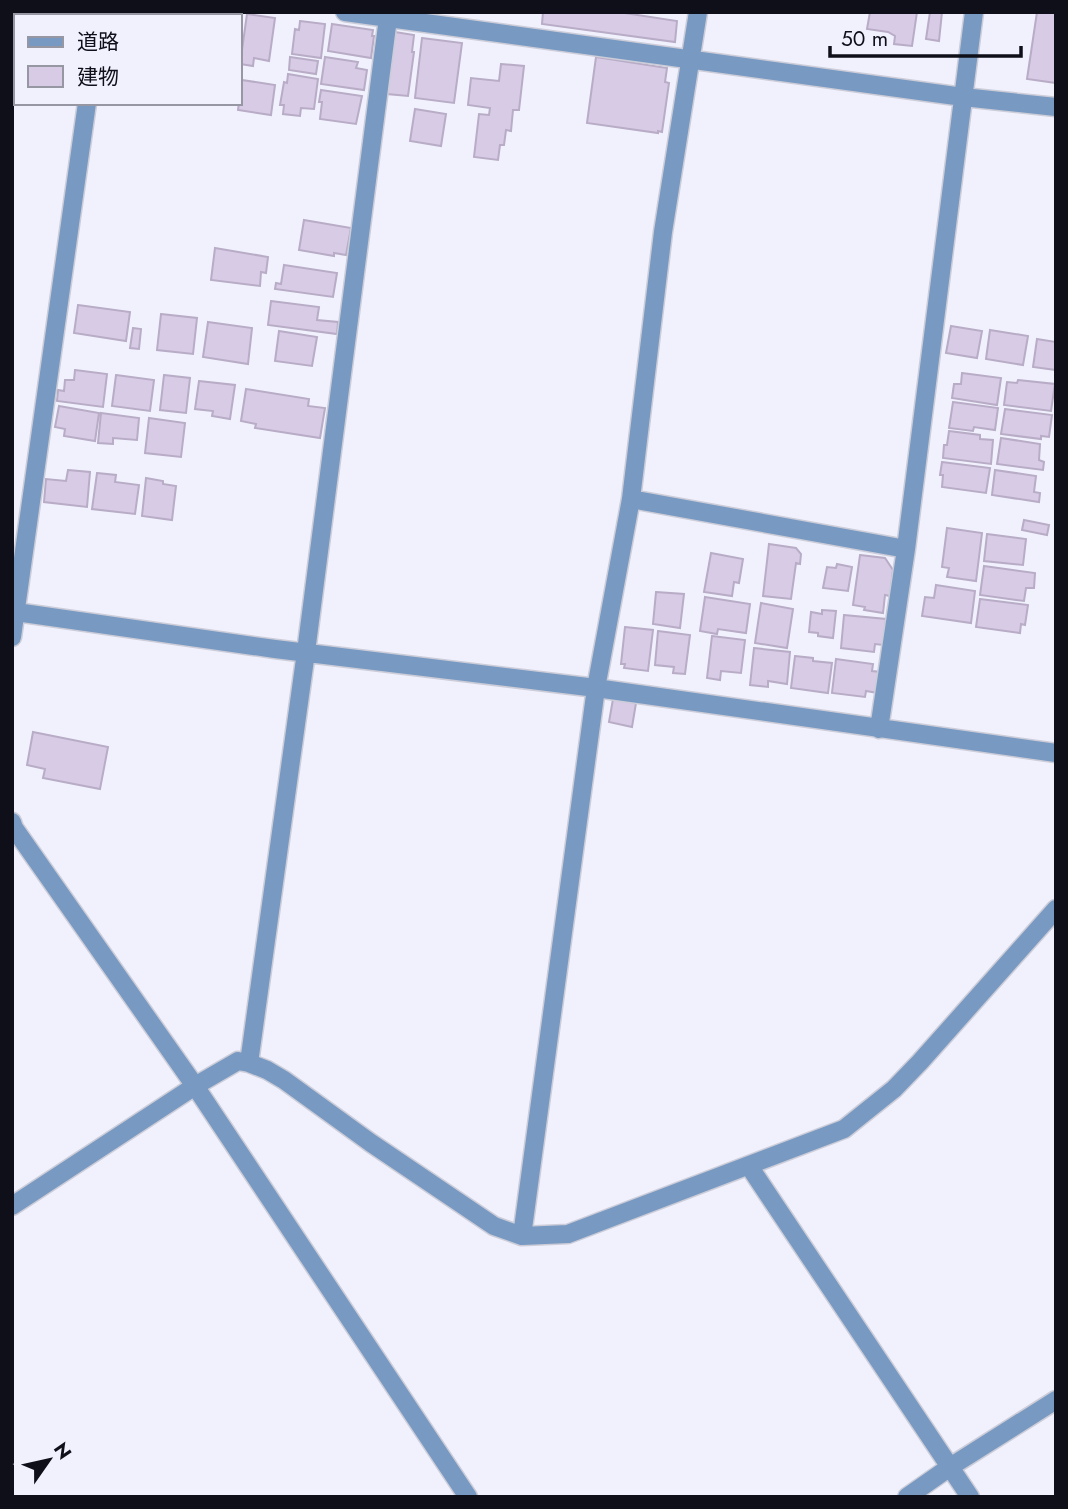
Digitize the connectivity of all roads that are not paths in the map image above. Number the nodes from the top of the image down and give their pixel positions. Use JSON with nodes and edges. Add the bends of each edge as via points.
{"nodes":[{"id":1,"x":345,"y":12,"type":"edge"},
{"id":2,"x":698,"y":12,"type":"edge"},
{"id":3,"x":974,"y":12,"type":"edge"},
{"id":4,"x":391,"y":16,"type":"edge"},
{"id":5,"x":691,"y":60,"type":"junction"},
{"id":6,"x":963,"y":97,"type":"junction"},
{"id":7,"x":87,"y":105,"type":"edge"},
{"id":8,"x":1056,"y":107,"type":"edge"},
{"id":9,"x":631,"y":499,"type":"junction"},
{"id":10,"x":906,"y":549,"type":"junction"},
{"id":11,"x":16,"y":612,"type":"junction"},
{"id":12,"x":12,"y":637,"type":"edge"},
{"id":13,"x":306,"y":652,"type":"junction"},
{"id":14,"x":596,"y":688,"type":"junction"},
{"id":15,"x":879,"y":729,"type":"junction"},
{"id":16,"x":1056,"y":753,"type":"edge"},
{"id":17,"x":12,"y":822,"type":"edge"},
{"id":18,"x":1056,"y":909,"type":"edge"},
{"id":19,"x":249,"y":1063,"type":"junction"},
{"id":20,"x":195,"y":1086,"type":"junction"},
{"id":21,"x":748,"y":1166,"type":"junction"},
{"id":22,"x":12,"y":1206,"type":"edge"},
{"id":23,"x":522,"y":1236,"type":"junction"},
{"id":24,"x":1056,"y":1400,"type":"edge"},
{"id":25,"x":950,"y":1467,"type":"junction"},
{"id":26,"x":468,"y":1497,"type":"edge"},
{"id":27,"x":906,"y":1497,"type":"edge"},
{"id":28,"x":970,"y":1497,"type":"edge"}],
"edges":[{"from":1,"to":4,"type":"street"},
{"from":2,"to":5,"type":"street"},
{"from":3,"to":6,"type":"street"},
{"from":4,"to":5,"type":"street"},
{"from":4,"to":13,"type":"street"},
{"from":5,"to":6,"type":"street"},
{"from":5,"to":9,"type":"street","via":[[663,232]]},
{"from":6,"to":8,"type":"street"},
{"from":6,"to":10,"type":"street"},
{"from":7,"to":11,"type":"street"},
{"from":9,"to":10,"type":"street"},
{"from":9,"to":14,"type":"street"},
{"from":10,"to":15,"type":"street"},
{"from":11,"to":12,"type":"street"},
{"from":11,"to":13,"type":"street"},
{"from":13,"to":14,"type":"street"},
{"from":13,"to":19,"type":"street"},
{"from":14,"to":15,"type":"street"},
{"from":14,"to":23,"type":"street"},
{"from":15,"to":16,"type":"street"},
{"from":17,"to":20,"type":"street"},
{"from":18,"to":21,"type":"street","via":[[894,1089],[844,1129]]},
{"from":19,"to":20,"type":"street","via":[[238,1061]]},
{"from":19,"to":23,"type":"street","via":[[284,1080],[494,1226]]},
{"from":20,"to":22,"type":"street"},
{"from":20,"to":26,"type":"street"},
{"from":21,"to":23,"type":"street","via":[[568,1234]]},
{"from":21,"to":25,"type":"street"},
{"from":24,"to":25,"type":"street"},
{"from":25,"to":27,"type":"street"},
{"from":25,"to":28,"type":"street"}]}
